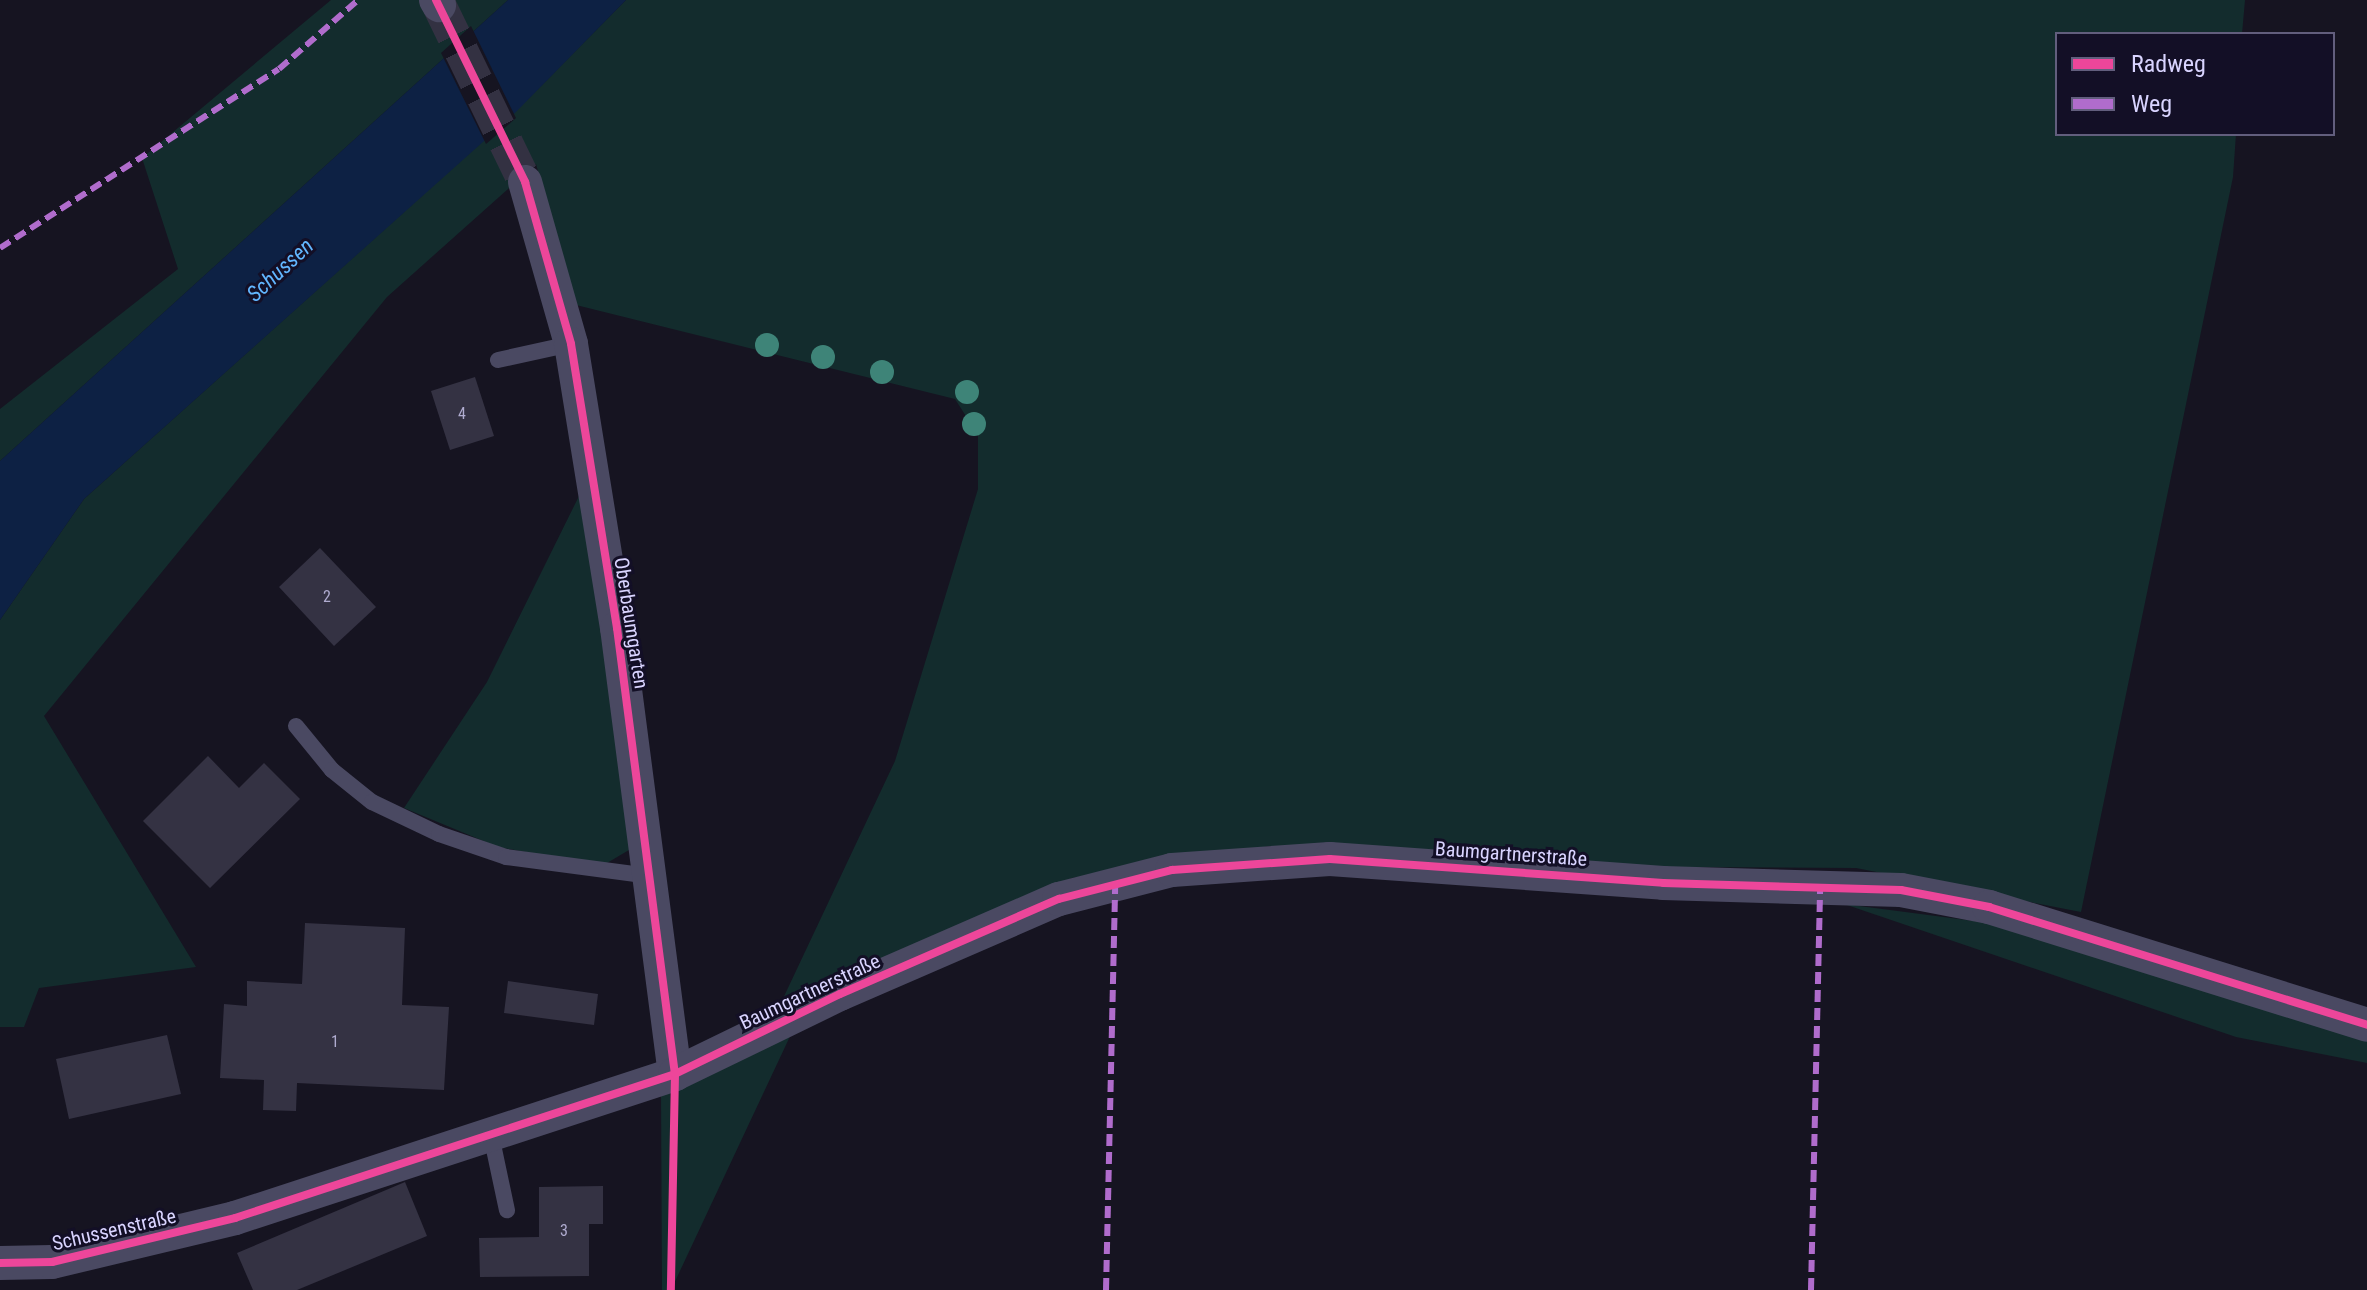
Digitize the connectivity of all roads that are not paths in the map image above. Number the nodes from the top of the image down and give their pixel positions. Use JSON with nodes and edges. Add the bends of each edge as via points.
{"nodes":[{"id":1,"x":525,"y":182,"type":"tunnel mouth"},
{"id":2,"x":571,"y":344,"type":"junction"},
{"id":3,"x":498,"y":360,"type":"dead end"},
{"id":4,"x":296,"y":726,"type":"dead end"},
{"id":5,"x":651,"y":876,"type":"junction"},
{"id":6,"x":2367,"y":1025,"type":"edge"},
{"id":7,"x":675,"y":1074,"type":"junction"},
{"id":8,"x":491,"y":1135,"type":"junction"},
{"id":9,"x":507,"y":1210,"type":"dead end"},
{"id":10,"x":0,"y":1263,"type":"edge"}],
"edges":[{"from":1,"to":2,"type":"street","name":"Oberbaumgarten"},
{"from":2,"to":3,"type":"lane"},
{"from":2,"to":5,"type":"street","name":"Oberbaumgarten"},
{"from":4,"to":5,"type":"lane","via":[[332,770],[372,802],[439,834],[506,857]]},
{"from":5,"to":7,"type":"street","name":"Oberbaumgarten"},
{"from":6,"to":7,"type":"street","name":"Baumgartnerstraße","via":[[1989,907],[1901,890],[1663,883],[1330,859],[1172,870],[1059,899],[840,994]]},
{"from":7,"to":8,"type":"street","name":"Baumgartnerstraße"},
{"from":8,"to":9,"type":"lane"},
{"from":8,"to":10,"type":"street","name":"Schussenstraße","via":[[235,1218],[52,1262]]}]}
